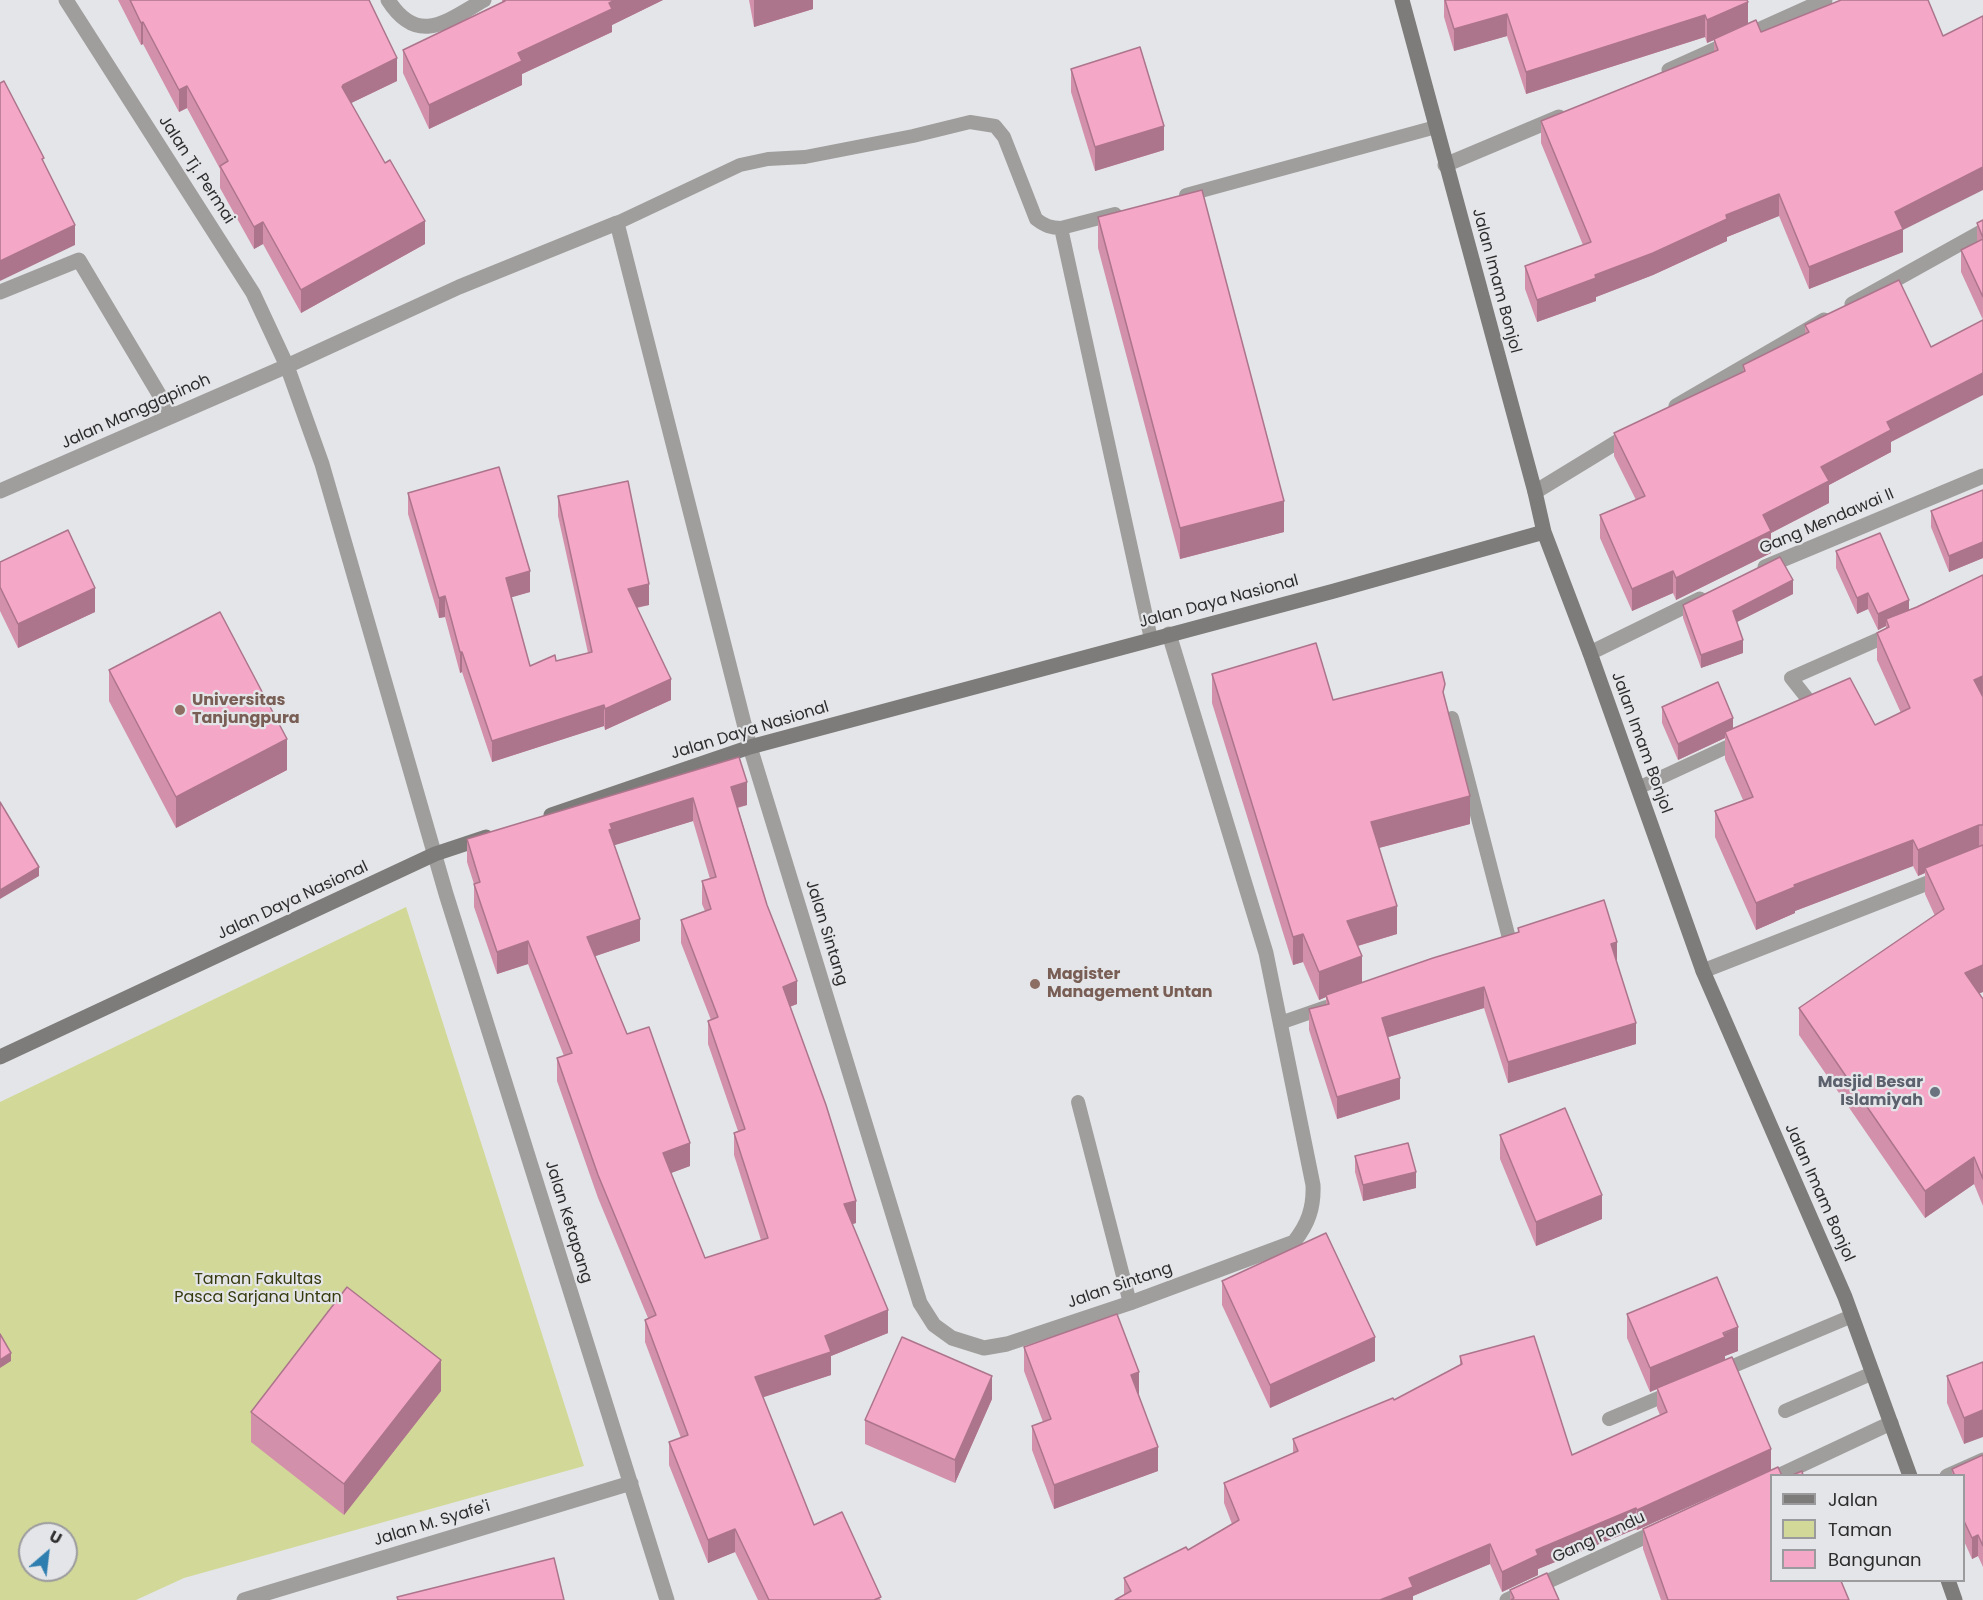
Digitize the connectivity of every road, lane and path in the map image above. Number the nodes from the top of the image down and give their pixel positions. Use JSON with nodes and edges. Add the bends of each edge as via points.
{"nodes":[{"id":1,"x":66,"y":0,"type":"edge"},
{"id":2,"x":388,"y":0,"type":"edge"},
{"id":3,"x":484,"y":0,"type":"edge"},
{"id":4,"x":1402,"y":0,"type":"edge"},
{"id":5,"x":1826,"y":0,"type":"edge"},
{"id":6,"x":1653,"y":77,"type":"edge"},
{"id":7,"x":1576,"y":109,"type":"edge"},
{"id":8,"x":1436,"y":127,"type":"junction"},
{"id":9,"x":1445,"y":165,"type":"junction"},
{"id":10,"x":1174,"y":198,"type":"edge"},
{"id":11,"x":1129,"y":210,"type":"edge"},
{"id":12,"x":617,"y":223,"type":"junction"},
{"id":13,"x":1061,"y":228,"type":"junction"},
{"id":14,"x":1983,"y":231,"type":"edge"},
{"id":15,"x":0,"y":292,"type":"edge"},
{"id":16,"x":287,"y":366,"type":"junction"},
{"id":17,"x":1662,"y":415,"type":"edge"},
{"id":18,"x":172,"y":416,"type":"junction"},
{"id":19,"x":1642,"y":426,"type":"edge"},
{"id":20,"x":1983,"y":476,"type":"edge"},
{"id":21,"x":0,"y":491,"type":"edge"},
{"id":22,"x":1535,"y":492,"type":"junction"},
{"id":23,"x":1544,"y":532,"type":"junction"},
{"id":24,"x":1751,"y":574,"type":"edge"},
{"id":25,"x":1719,"y":590,"type":"edge"},
{"id":26,"x":1910,"y":625,"type":"edge"},
{"id":27,"x":1169,"y":633,"type":"junction"},
{"id":28,"x":1150,"y":639,"type":"junction"},
{"id":29,"x":1590,"y":653,"type":"junction"},
{"id":30,"x":1793,"y":717,"type":"edge"},
{"id":31,"x":1452,"y":718,"type":"edge"},
{"id":32,"x":1752,"y":736,"type":"edge"},
{"id":33,"x":750,"y":747,"type":"junction"},
{"id":34,"x":1638,"y":788,"type":"junction"},
{"id":35,"x":536,"y":820,"type":"edge"},
{"id":36,"x":502,"y":831,"type":"edge"},
{"id":37,"x":435,"y":854,"type":"junction"},
{"id":38,"x":1961,"y":870,"type":"edge"},
{"id":39,"x":1510,"y":942,"type":"edge"},
{"id":40,"x":1703,"y":971,"type":"junction"},
{"id":41,"x":1335,"y":1004,"type":"edge"},
{"id":42,"x":1280,"y":1023,"type":"junction"},
{"id":43,"x":0,"y":1057,"type":"edge"},
{"id":44,"x":1078,"y":1102,"type":"dead end"},
{"id":45,"x":1130,"y":1303,"type":"junction"},
{"id":46,"x":1852,"y":1316,"type":"junction"},
{"id":47,"x":1873,"y":1373,"type":"junction"},
{"id":48,"x":1707,"y":1377,"type":"edge"},
{"id":49,"x":1685,"y":1386,"type":"edge"},
{"id":50,"x":1785,"y":1411,"type":"dead end"},
{"id":51,"x":1609,"y":1419,"type":"dead end"},
{"id":52,"x":1891,"y":1424,"type":"junction"},
{"id":53,"x":1983,"y":1460,"type":"edge"},
{"id":54,"x":1782,"y":1474,"type":"edge"},
{"id":55,"x":1909,"y":1474,"type":"edge"},
{"id":56,"x":1952,"y":1474,"type":"edge"},
{"id":57,"x":632,"y":1482,"type":"junction"},
{"id":58,"x":1676,"y":1522,"type":"edge"},
{"id":59,"x":1948,"y":1582,"type":"edge"},
{"id":60,"x":244,"y":1600,"type":"edge"},
{"id":61,"x":667,"y":1600,"type":"edge"},
{"id":62,"x":1507,"y":1600,"type":"edge"},
{"id":63,"x":1955,"y":1600,"type":"edge"}],
"edges":[{"from":1,"to":16,"type":"street","name":"Jalan Tj. Permai","via":[[253,293]]},
{"from":2,"to":3,"type":"street","via":[[397,15],[420,27],[434,26]]},
{"from":4,"to":8,"type":"main road","name":"Jalan Imam Bonjol"},
{"from":5,"to":6,"type":"street"},
{"from":7,"to":9,"type":"street"},
{"from":8,"to":9,"type":"main road","name":"Jalan Imam Bonjol"},
{"from":8,"to":10,"type":"lane"},
{"from":9,"to":22,"type":"main road","name":"Jalan Imam Bonjol"},
{"from":11,"to":13,"type":"lane"},
{"from":12,"to":13,"type":"lane","via":[[740,165],[805,157],[970,122],[995,126],[1004,137],[1036,219]]},
{"from":12,"to":16,"type":"street","name":"Jalan Manggapinoh","via":[[459,286]]},
{"from":12,"to":33,"type":"street","name":"Jalan Sintang"},
{"from":13,"to":28,"type":"lane"},
{"from":14,"to":17,"type":"street"},
{"from":15,"to":18,"type":"street","via":[[80,260]]},
{"from":16,"to":18,"type":"street","name":"Jalan Manggapinoh"},
{"from":16,"to":37,"type":"street","name":"Jalan Tj. Permai","via":[[322,464]]},
{"from":18,"to":21,"type":"street","name":"Jalan Manggapinoh"},
{"from":19,"to":22,"type":"street"},
{"from":20,"to":24,"type":"street","name":"Gang Mendawai II"},
{"from":22,"to":23,"type":"main road","name":"Jalan Imam Bonjol"},
{"from":23,"to":27,"type":"main road","name":"Jalan Daya Nasional"},
{"from":23,"to":29,"type":"main road","name":"Jalan Imam Bonjol"},
{"from":25,"to":29,"type":"street"},
{"from":26,"to":30,"type":"lane","via":[[1791,678],[1814,707]]},
{"from":27,"to":28,"type":"main road","name":"Jalan Daya Nasional"},
{"from":27,"to":42,"type":"street","name":"Jalan Sintang","via":[[1266,953]]},
{"from":28,"to":33,"type":"main road","name":"Jalan Daya Nasional"},
{"from":29,"to":34,"type":"main road","name":"Jalan Imam Bonjol"},
{"from":31,"to":39,"type":"lane"},
{"from":32,"to":34,"type":"lane"},
{"from":33,"to":35,"type":"main road","name":"Jalan Daya Nasional"},
{"from":33,"to":45,"type":"street","name":"Jalan Sintang","via":[[920,1303],[934,1325],[952,1338],[984,1347],[1007,1344]]},
{"from":34,"to":40,"type":"main road","name":"Jalan Imam Bonjol"},
{"from":36,"to":37,"type":"main road","name":"Jalan Daya Nasional"},
{"from":37,"to":43,"type":"main road","name":"Jalan Daya Nasional"},
{"from":37,"to":57,"type":"street","name":"Jalan Ketapang"},
{"from":38,"to":40,"type":"street"},
{"from":40,"to":46,"type":"main road","name":"Jalan Imam Bonjol"},
{"from":41,"to":42,"type":"lane"},
{"from":42,"to":45,"type":"street","name":"Jalan Sintang","via":[[1314,1202],[1303,1230],[1294,1242]]},
{"from":44,"to":45,"type":"lane"},
{"from":46,"to":47,"type":"main road","name":"Jalan Imam Bonjol"},
{"from":46,"to":48,"type":"lane"},
{"from":47,"to":50,"type":"lane"},
{"from":47,"to":52,"type":"main road","name":"Jalan Imam Bonjol"},
{"from":49,"to":51,"type":"lane"},
{"from":52,"to":54,"type":"street"},
{"from":52,"to":55,"type":"main road","name":"Jalan Imam Bonjol"},
{"from":53,"to":56,"type":"street"},
{"from":57,"to":60,"type":"street","name":"Jalan M. Syafe'i"},
{"from":57,"to":61,"type":"street","name":"Jalan Ketapang"},
{"from":58,"to":62,"type":"street","name":"Gang Pandu"},
{"from":59,"to":63,"type":"main road"}]}
